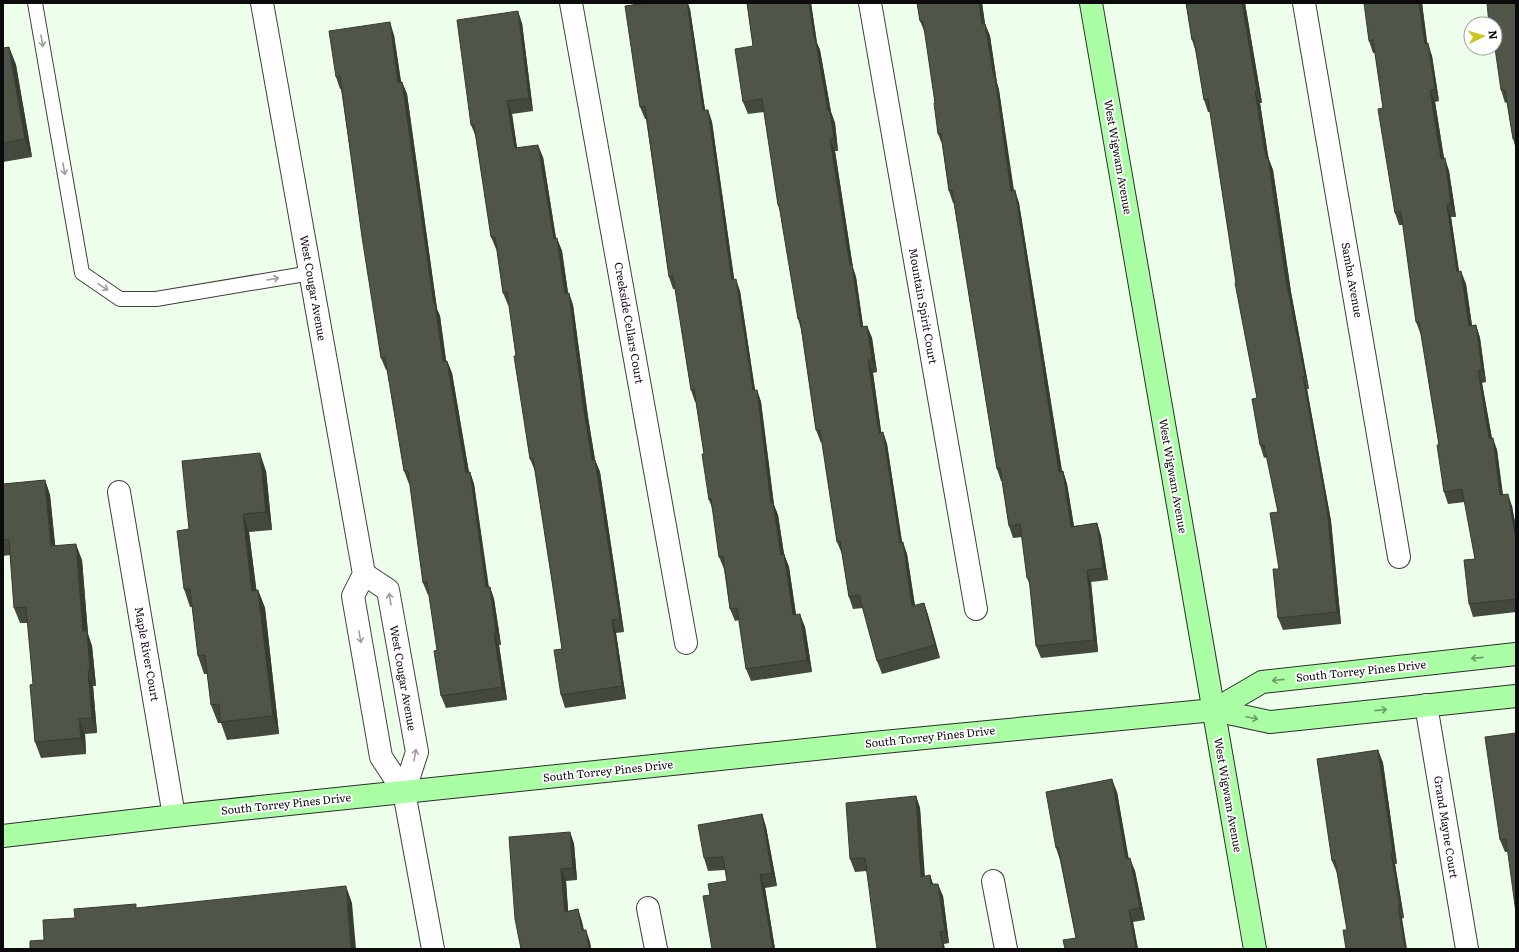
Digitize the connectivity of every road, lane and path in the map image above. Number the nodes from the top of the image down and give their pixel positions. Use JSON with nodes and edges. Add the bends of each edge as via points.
{"nodes":[{"id":1,"x":35,"y":3,"type":"edge"},
{"id":2,"x":262,"y":3,"type":"edge"},
{"id":3,"x":571,"y":3,"type":"edge"},
{"id":4,"x":870,"y":3,"type":"edge"},
{"id":5,"x":1091,"y":3,"type":"edge"},
{"id":6,"x":1304,"y":3,"type":"edge"},
{"id":7,"x":310,"y":273,"type":"junction"},
{"id":8,"x":119,"y":492,"type":"dead end"},
{"id":9,"x":1399,"y":557,"type":"dead end"},
{"id":10,"x":364,"y":574,"type":"junction"},
{"id":11,"x":976,"y":609,"type":"dead end"},
{"id":12,"x":686,"y":643,"type":"dead end"},
{"id":13,"x":1516,"y":654,"type":"edge"},
{"id":14,"x":1516,"y":696,"type":"edge"},
{"id":15,"x":1426,"y":705,"type":"junction"},
{"id":16,"x":1214,"y":710,"type":"junction"},
{"id":17,"x":404,"y":792,"type":"junction"},
{"id":18,"x":174,"y":816,"type":"junction"},
{"id":19,"x":3,"y":836,"type":"edge"},
{"id":20,"x":993,"y":881,"type":"dead end"},
{"id":21,"x":648,"y":908,"type":"dead end"},
{"id":22,"x":433,"y":949,"type":"edge"},
{"id":23,"x":656,"y":949,"type":"edge"},
{"id":24,"x":1006,"y":949,"type":"edge"},
{"id":25,"x":1255,"y":949,"type":"edge"},
{"id":26,"x":1467,"y":949,"type":"edge"}],
"edges":[{"from":1,"to":7,"type":"lane","one_way":true,"via":[[82,273],[120,298],[156,299]]},
{"from":2,"to":7,"type":"street","name":"West Cougar Avenue"},
{"from":3,"to":12,"type":"street","name":"Creekside Cellars Court"},
{"from":4,"to":11,"type":"street","name":"Mountain Spirit Court"},
{"from":5,"to":16,"type":"street","name":"West Wigwam Avenue"},
{"from":6,"to":9,"type":"street","name":"Samba Avenue"},
{"from":7,"to":10,"type":"street","name":"West Cougar Avenue"},
{"from":8,"to":18,"type":"street","name":"Maple River Court"},
{"from":10,"to":17,"type":"street","name":"West Cougar Avenue","one_way":true,"via":[[353,596],[381,757]]},
{"from":17,"to":10,"type":"street","name":"West Cougar Avenue","one_way":true,"via":[[417,752],[388,590]]},
{"from":13,"to":16,"type":"street","name":"South Torrey Pines Drive","one_way":true,"via":[[1262,682]]},
{"from":14,"to":15,"type":"street","name":"South Torrey Pines Drive"},
{"from":16,"to":15,"type":"street","name":"South Torrey Pines Drive","one_way":true,"via":[[1270,722]]},
{"from":15,"to":26,"type":"street","name":"Grand Mayne Court"},
{"from":16,"to":17,"type":"street","name":"South Torrey Pines Drive"},
{"from":16,"to":25,"type":"street","name":"West Wigwam Avenue"},
{"from":17,"to":18,"type":"street","name":"South Torrey Pines Drive"},
{"from":17,"to":22,"type":"street","name":"West Cougar Avenue"},
{"from":18,"to":19,"type":"street","name":"South Torrey Pines Drive"},
{"from":20,"to":24,"type":"street"},
{"from":21,"to":23,"type":"street"}]}
